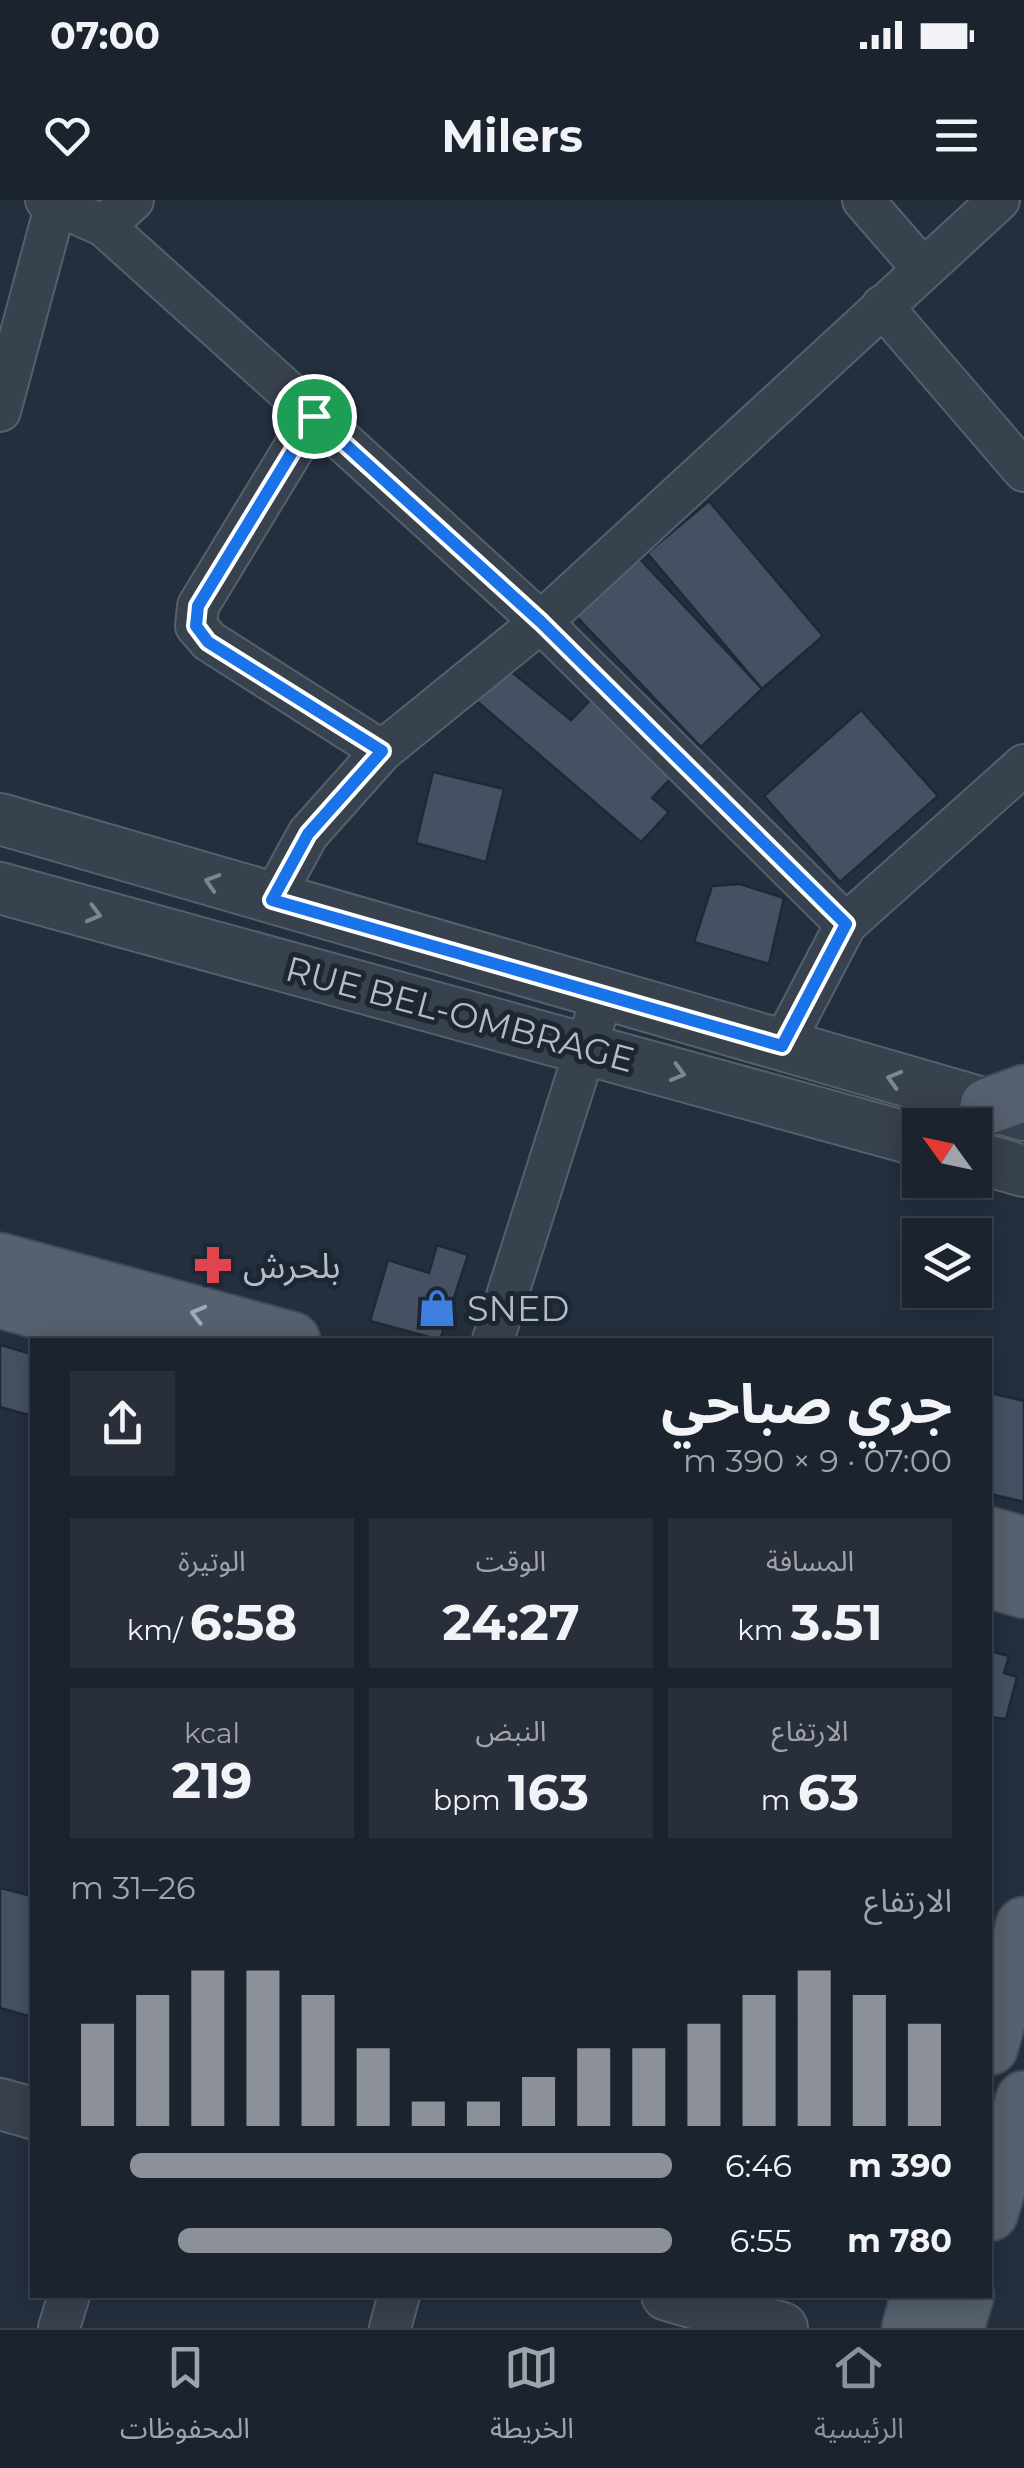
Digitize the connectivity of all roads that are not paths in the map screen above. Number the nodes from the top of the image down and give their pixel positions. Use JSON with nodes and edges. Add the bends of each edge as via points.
{"nodes":[{"id":1,"x":863,"y":200,"type":"edge"},
{"id":2,"x":999,"y":200,"type":"edge"},
{"id":3,"x":53,"y":202,"type":"edge"},
{"id":4,"x":118,"y":213,"type":"edge"},
{"id":5,"x":923,"y":269,"type":"junction"},
{"id":6,"x":882,"y":306,"type":"junction"},
{"id":7,"x":0,"y":412,"type":"edge"},
{"id":8,"x":314,"y":416,"type":"junction"},
{"id":9,"x":1024,"y":471,"type":"edge"},
{"id":10,"x":541,"y":622,"type":"junction"},
{"id":11,"x":382,"y":751,"type":"junction"},
{"id":12,"x":1024,"y":765,"type":"edge"},
{"id":13,"x":0,"y":819,"type":"edge"},
{"id":14,"x":0,"y":888,"type":"edge"},
{"id":15,"x":272,"y":900,"type":"junction"},
{"id":16,"x":846,"y":924,"type":"junction"},
{"id":17,"x":603,"y":994,"type":"junction"},
{"id":18,"x":782,"y":1046,"type":"junction"},
{"id":19,"x":587,"y":1048,"type":"junction"},
{"id":20,"x":1003,"y":1118,"type":"edge"},
{"id":21,"x":902,"y":1136,"type":"edge"},
{"id":22,"x":1024,"y":1170,"type":"edge"},
{"id":23,"x":0,"y":1260,"type":"edge"},
{"id":24,"x":0,"y":1300,"type":"edge"},
{"id":25,"x":137,"y":1338,"type":"edge"},
{"id":26,"x":285,"y":1338,"type":"edge"},
{"id":27,"x":494,"y":1338,"type":"edge"},
{"id":28,"x":992,"y":1537,"type":"edge"},
{"id":29,"x":1024,"y":1545,"type":"edge"},
{"id":30,"x":992,"y":1581,"type":"edge"},
{"id":31,"x":1024,"y":1590,"type":"edge"},
{"id":32,"x":1024,"y":1926,"type":"edge"},
{"id":33,"x":992,"y":2040,"type":"edge"},
{"id":34,"x":1024,"y":2098,"type":"edge"},
{"id":35,"x":0,"y":2104,"type":"edge"},
{"id":36,"x":30,"y":2112,"type":"edge"},
{"id":37,"x":992,"y":2206,"type":"edge"},
{"id":38,"x":68,"y":2298,"type":"edge"},
{"id":39,"x":397,"y":2298,"type":"edge"},
{"id":40,"x":678,"y":2298,"type":"edge"},
{"id":41,"x":918,"y":2298,"type":"edge"},
{"id":42,"x":965,"y":2298,"type":"edge"},
{"id":43,"x":59,"y":2328,"type":"edge"},
{"id":44,"x":390,"y":2328,"type":"edge"},
{"id":45,"x":782,"y":2328,"type":"edge"},
{"id":46,"x":910,"y":2328,"type":"edge"},
{"id":47,"x":956,"y":2328,"type":"edge"}],
"edges":[{"from":1,"to":5,"type":"street"},
{"from":2,"to":5,"type":"street"},
{"from":3,"to":4,"type":"street"},
{"from":3,"to":7,"type":"street"},
{"from":4,"to":8,"type":"street"},
{"from":5,"to":6,"type":"street"},
{"from":6,"to":9,"type":"street"},
{"from":6,"to":10,"type":"street"},
{"from":8,"to":10,"type":"street"},
{"from":8,"to":11,"type":"street","via":[[198,606],[196,626],[208,642]]},
{"from":10,"to":11,"type":"street"},
{"from":10,"to":16,"type":"street"},
{"from":11,"to":15,"type":"street","via":[[308,834]]},
{"from":12,"to":16,"type":"street"},
{"from":15,"to":13,"type":"street","name":"RUE BEL-OMBRAGE","one_way":true},
{"from":14,"to":19,"type":"street","name":"RUE BEL-OMBRAGE","one_way":true},
{"from":15,"to":17,"type":"street","name":"RUE BEL-OMBRAGE"},
{"from":16,"to":18,"type":"street"},
{"from":17,"to":18,"type":"street","name":"RUE BEL-OMBRAGE"},
{"from":17,"to":19,"type":"street"},
{"from":20,"to":18,"type":"street","name":"RUE BEL-OMBRAGE","one_way":true},
{"from":19,"to":21,"type":"street","name":"RUE BEL-OMBRAGE","one_way":true},
{"from":19,"to":27,"type":"street"},
{"from":20,"to":22,"type":"street","name":"RUE BEL-OMBRAGE"},
{"from":26,"to":23,"type":"main road","one_way":true},
{"from":24,"to":25,"type":"main road"},
{"from":28,"to":29,"type":"main road"},
{"from":30,"to":31,"type":"main road"},
{"from":32,"to":33,"type":"main road"},
{"from":34,"to":37,"type":"main road"},
{"from":35,"to":36,"type":"street"},
{"from":38,"to":43,"type":"street"},
{"from":39,"to":44,"type":"street"},
{"from":40,"to":45,"type":"street"},
{"from":41,"to":46,"type":"main road"},
{"from":42,"to":47,"type":"main road"}]}
